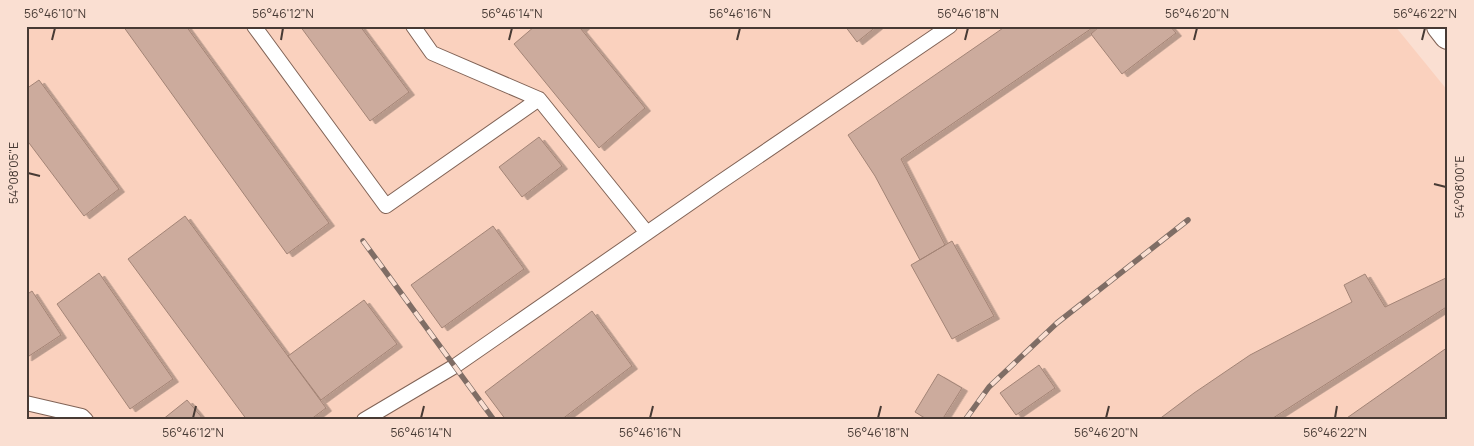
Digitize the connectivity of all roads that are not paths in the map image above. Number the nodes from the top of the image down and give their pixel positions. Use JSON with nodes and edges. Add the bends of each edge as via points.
{"nodes":[{"id":1,"x":254,"y":26,"type":"edge"},
{"id":2,"x":413,"y":26,"type":"edge"},
{"id":3,"x":950,"y":26,"type":"edge"},
{"id":4,"x":1441,"y":26,"type":"edge"},
{"id":5,"x":1448,"y":35,"type":"edge"},
{"id":6,"x":539,"y":99,"type":"junction"},
{"id":7,"x":647,"y":233,"type":"junction"},
{"id":8,"x":26,"y":403,"type":"edge"},
{"id":9,"x":86,"y":420,"type":"edge"},
{"id":10,"x":364,"y":420,"type":"edge"}],
"edges":[{"from":1,"to":6,"type":"lane","via":[[386,206]]},
{"from":2,"to":6,"type":"lane","via":[[432,53]]},
{"from":3,"to":7,"type":"lane"},
{"from":4,"to":5,"type":"main road"},
{"from":6,"to":7,"type":"lane"},
{"from":7,"to":10,"type":"lane","via":[[455,366]]},
{"from":8,"to":9,"type":"lane","via":[[82,416]]}]}
